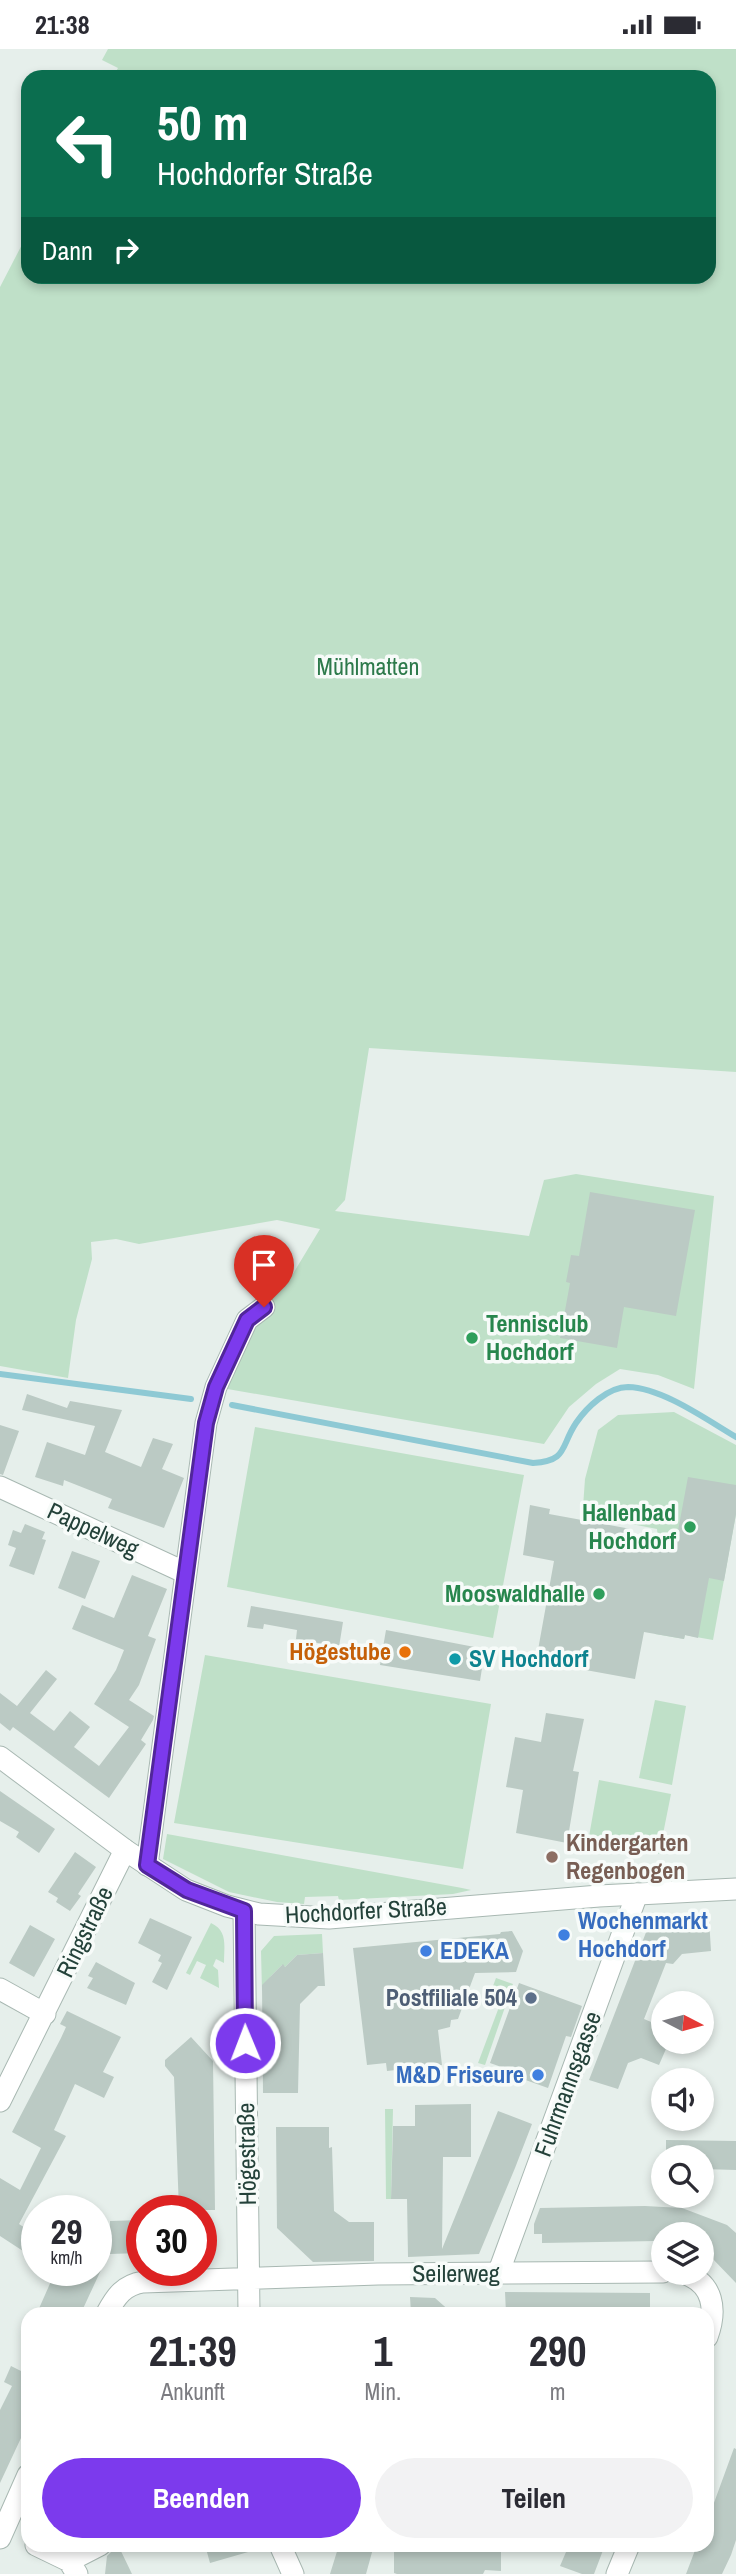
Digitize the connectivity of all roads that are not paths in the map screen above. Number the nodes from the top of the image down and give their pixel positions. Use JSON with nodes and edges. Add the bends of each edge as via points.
{"nodes":[{"id":1,"x":264,"y":1307,"type":"dead end"},
{"id":2,"x":0,"y":1487,"type":"edge"},
{"id":3,"x":186,"y":1573,"type":"junction"},
{"id":4,"x":0,"y":1757,"type":"edge"},
{"id":5,"x":125,"y":1850,"type":"junction"},
{"id":6,"x":147,"y":1865,"type":"junction"},
{"id":7,"x":736,"y":1889,"type":"edge"},
{"id":8,"x":637,"y":1894,"type":"junction"},
{"id":9,"x":244,"y":1911,"type":"junction"},
{"id":10,"x":0,"y":1989,"type":"edge"},
{"id":11,"x":45,"y":2014,"type":"junction"},
{"id":12,"x":0,"y":2101,"type":"edge"},
{"id":13,"x":651,"y":2272,"type":"edge"},
{"id":14,"x":498,"y":2274,"type":"junction"},
{"id":15,"x":249,"y":2278,"type":"junction"},
{"id":16,"x":702,"y":2285,"type":"edge"},
{"id":17,"x":110,"y":2307,"type":"edge"},
{"id":18,"x":249,"y":2307,"type":"edge"},
{"id":19,"x":712,"y":2307,"type":"edge"},
{"id":20,"x":21,"y":2491,"type":"edge"},
{"id":21,"x":2,"y":2533,"type":"edge"},
{"id":22,"x":21,"y":2538,"type":"edge"},
{"id":23,"x":47,"y":2552,"type":"edge"},
{"id":24,"x":92,"y":2552,"type":"edge"},
{"id":25,"x":283,"y":2552,"type":"edge"},
{"id":26,"x":626,"y":2552,"type":"edge"},
{"id":27,"x":73,"y":2568,"type":"edge"},
{"id":28,"x":293,"y":2574,"type":"edge"},
{"id":29,"x":617,"y":2574,"type":"edge"}],
"edges":[{"from":1,"to":3,"type":"street","via":[[247,1320],[216,1387],[206,1423]]},
{"from":2,"to":3,"type":"street","name":"Pappelweg"},
{"from":3,"to":6,"type":"street"},
{"from":4,"to":5,"type":"street","name":"Hochdorfer Straße"},
{"from":5,"to":6,"type":"street","name":"Hochdorfer Straße"},
{"from":5,"to":11,"type":"street","name":"Ringstraße"},
{"from":6,"to":9,"type":"street","name":"Hochdorfer Straße","via":[[187,1890]]},
{"from":7,"to":8,"type":"street","name":"Hochdorfer Straße"},
{"from":8,"to":9,"type":"street","name":"Hochdorfer Straße","via":[[329,1918]]},
{"from":8,"to":14,"type":"street","name":"Fuhrmannsgasse"},
{"from":9,"to":15,"type":"street","name":"Högestraße"},
{"from":10,"to":11,"type":"street"},
{"from":11,"to":12,"type":"street","name":"Ringstraße"},
{"from":13,"to":14,"type":"street","name":"Seilerweg"},
{"from":14,"to":15,"type":"street","name":"Seilerweg"},
{"from":15,"to":17,"type":"street","name":"Seilerweg","via":[[133,2284],[123,2289]]},
{"from":15,"to":18,"type":"street","name":"Högestraße"},
{"from":16,"to":19,"type":"street"},
{"from":20,"to":21,"type":"street"},
{"from":21,"to":22,"type":"street"},
{"from":23,"to":27,"type":"street"},
{"from":24,"to":27,"type":"street"},
{"from":25,"to":28,"type":"street"},
{"from":26,"to":29,"type":"street"}]}
